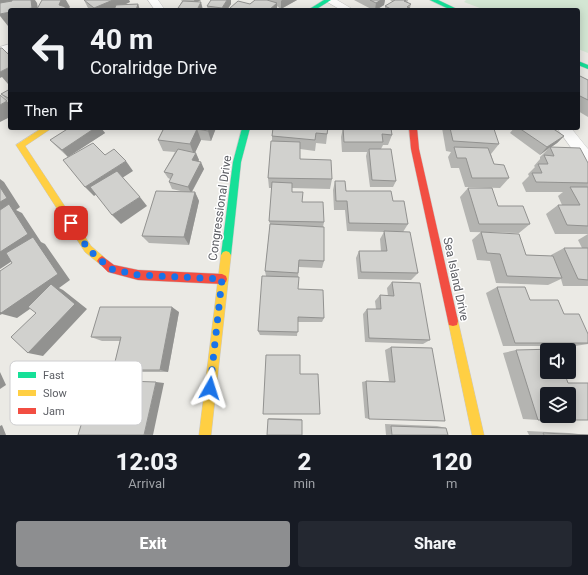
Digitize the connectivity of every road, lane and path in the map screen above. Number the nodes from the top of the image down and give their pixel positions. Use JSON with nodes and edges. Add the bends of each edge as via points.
{"nodes":[{"id":1,"x":153,"y":0,"type":"edge"},
{"id":2,"x":328,"y":0,"type":"edge"},
{"id":3,"x":433,"y":0,"type":"edge"},
{"id":4,"x":160,"y":8,"type":"edge"},
{"id":5,"x":314,"y":8,"type":"edge"},
{"id":6,"x":345,"y":8,"type":"edge"},
{"id":7,"x":451,"y":8,"type":"edge"},
{"id":8,"x":45,"y":130,"type":"edge"},
{"id":9,"x":245,"y":130,"type":"edge"},
{"id":10,"x":413,"y":130,"type":"edge"},
{"id":11,"x":566,"y":130,"type":"edge"},
{"id":12,"x":588,"y":160,"type":"edge"},
{"id":13,"x":222,"y":279,"type":"junction"},
{"id":14,"x":205,"y":435,"type":"edge"},
{"id":15,"x":478,"y":435,"type":"edge"}],
"edges":[{"from":1,"to":4,"type":"street"},
{"from":2,"to":5,"type":"street"},
{"from":2,"to":6,"type":"street"},
{"from":3,"to":7,"type":"street"},
{"from":8,"to":13,"type":"street","via":[[20,145],[88,249],[111,269],[138,275]]},
{"from":9,"to":13,"type":"street","name":"Congressional Drive","via":[[236,162]]},
{"from":10,"to":15,"type":"street","name":"Sea Island Drive","via":[[415,149]]},
{"from":11,"to":12,"type":"street"},
{"from":13,"to":14,"type":"street","name":"Congressional Drive"}]}
